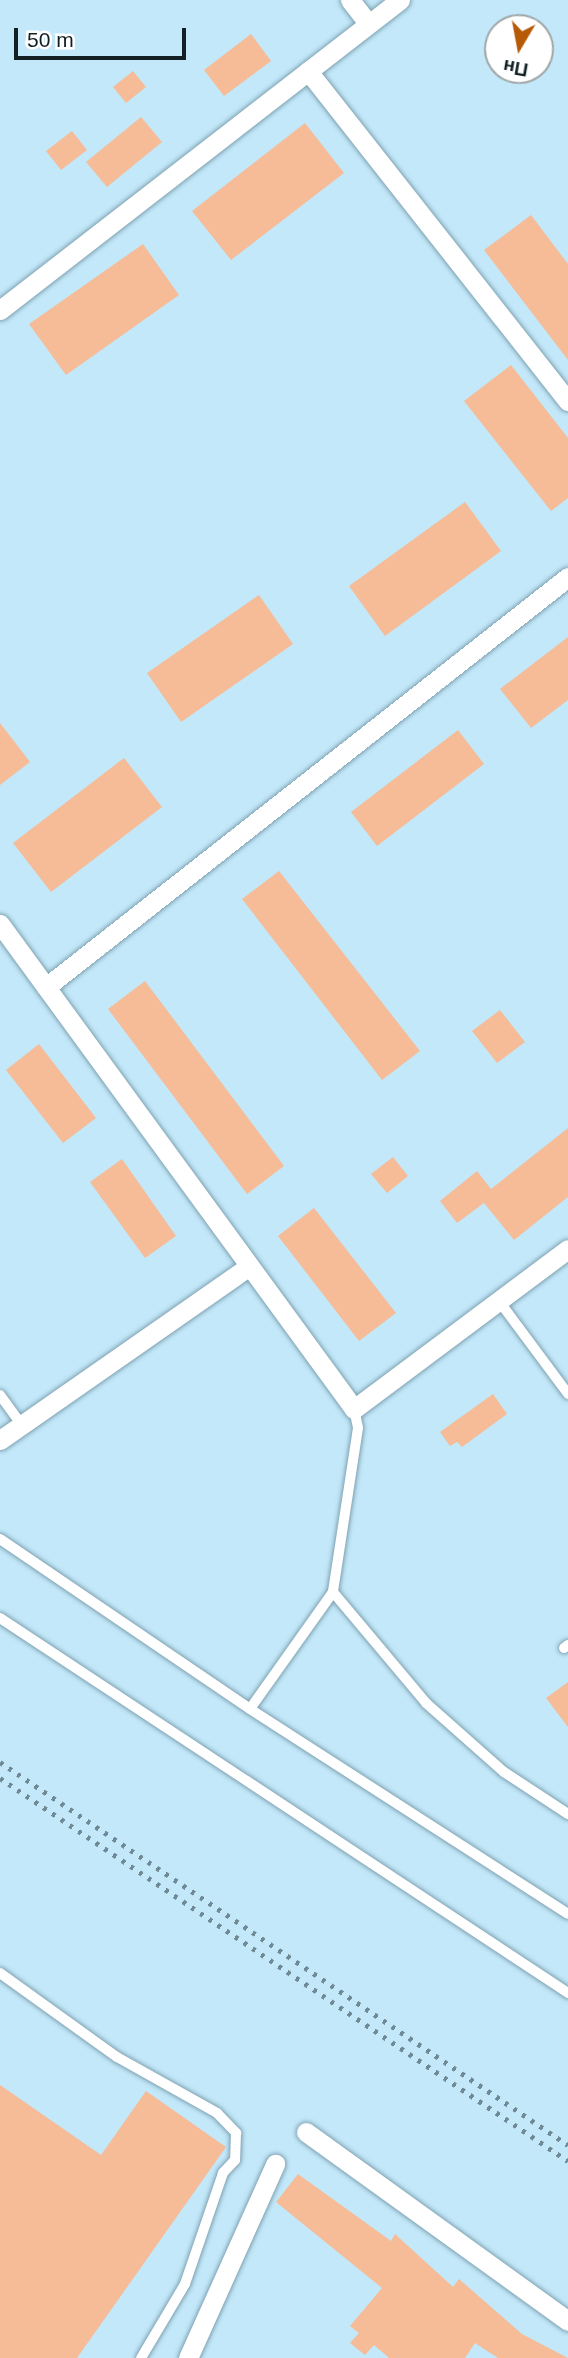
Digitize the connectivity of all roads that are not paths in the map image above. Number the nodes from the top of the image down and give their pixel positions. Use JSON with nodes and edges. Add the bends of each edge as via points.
{"nodes":[{"id":1,"x":350,"y":0,"type":"edge"},
{"id":2,"x":400,"y":0,"type":"edge"},
{"id":3,"x":368,"y":23,"type":"junction"},
{"id":4,"x":308,"y":71,"type":"junction"},
{"id":5,"x":0,"y":310,"type":"edge"},
{"id":6,"x":568,"y":401,"type":"edge"},
{"id":7,"x":568,"y":577,"type":"edge"},
{"id":8,"x":0,"y":924,"type":"edge"},
{"id":9,"x":46,"y":987,"type":"junction"},
{"id":10,"x":568,"y":1249,"type":"edge"},
{"id":11,"x":249,"y":1266,"type":"junction"},
{"id":12,"x":499,"y":1301,"type":"junction"},
{"id":13,"x":568,"y":1394,"type":"edge"},
{"id":14,"x":0,"y":1395,"type":"edge"},
{"id":15,"x":354,"y":1409,"type":"junction"},
{"id":16,"x":21,"y":1424,"type":"junction"},
{"id":17,"x":0,"y":1440,"type":"edge"},
{"id":18,"x":0,"y":1539,"type":"edge"},
{"id":19,"x":333,"y":1592,"type":"junction"},
{"id":20,"x":0,"y":1618,"type":"edge"},
{"id":21,"x":250,"y":1709,"type":"junction"},
{"id":22,"x":568,"y":1814,"type":"edge"},
{"id":23,"x":568,"y":1914,"type":"edge"},
{"id":24,"x":0,"y":1973,"type":"edge"},
{"id":25,"x":568,"y":1993,"type":"edge"},
{"id":26,"x":306,"y":2132,"type":"dead end"},
{"id":27,"x":275,"y":2164,"type":"dead end"},
{"id":28,"x":568,"y":2322,"type":"edge"},
{"id":29,"x":141,"y":2358,"type":"edge"},
{"id":30,"x":188,"y":2358,"type":"edge"}],
"edges":[{"from":1,"to":3,"type":"street"},
{"from":2,"to":3,"type":"street"},
{"from":3,"to":4,"type":"street"},
{"from":4,"to":5,"type":"street"},
{"from":4,"to":6,"type":"street"},
{"from":7,"to":9,"type":"street"},
{"from":8,"to":9,"type":"street"},
{"from":9,"to":11,"type":"street"},
{"from":10,"to":12,"type":"street"},
{"from":11,"to":15,"type":"street"},
{"from":11,"to":16,"type":"street"},
{"from":12,"to":13,"type":"lane"},
{"from":12,"to":15,"type":"street"},
{"from":14,"to":16,"type":"lane"},
{"from":15,"to":19,"type":"lane","via":[[358,1428]]},
{"from":16,"to":17,"type":"street"},
{"from":18,"to":21,"type":"lane"},
{"from":19,"to":21,"type":"lane"},
{"from":19,"to":22,"type":"lane","via":[[426,1703],[504,1772]]},
{"from":20,"to":25,"type":"lane"},
{"from":21,"to":23,"type":"lane"},
{"from":24,"to":29,"type":"lane","via":[[117,2057],[217,2113],[236,2133],[235,2160],[223,2173],[185,2284]]},
{"from":26,"to":28,"type":"street"},
{"from":27,"to":30,"type":"street"}]}
